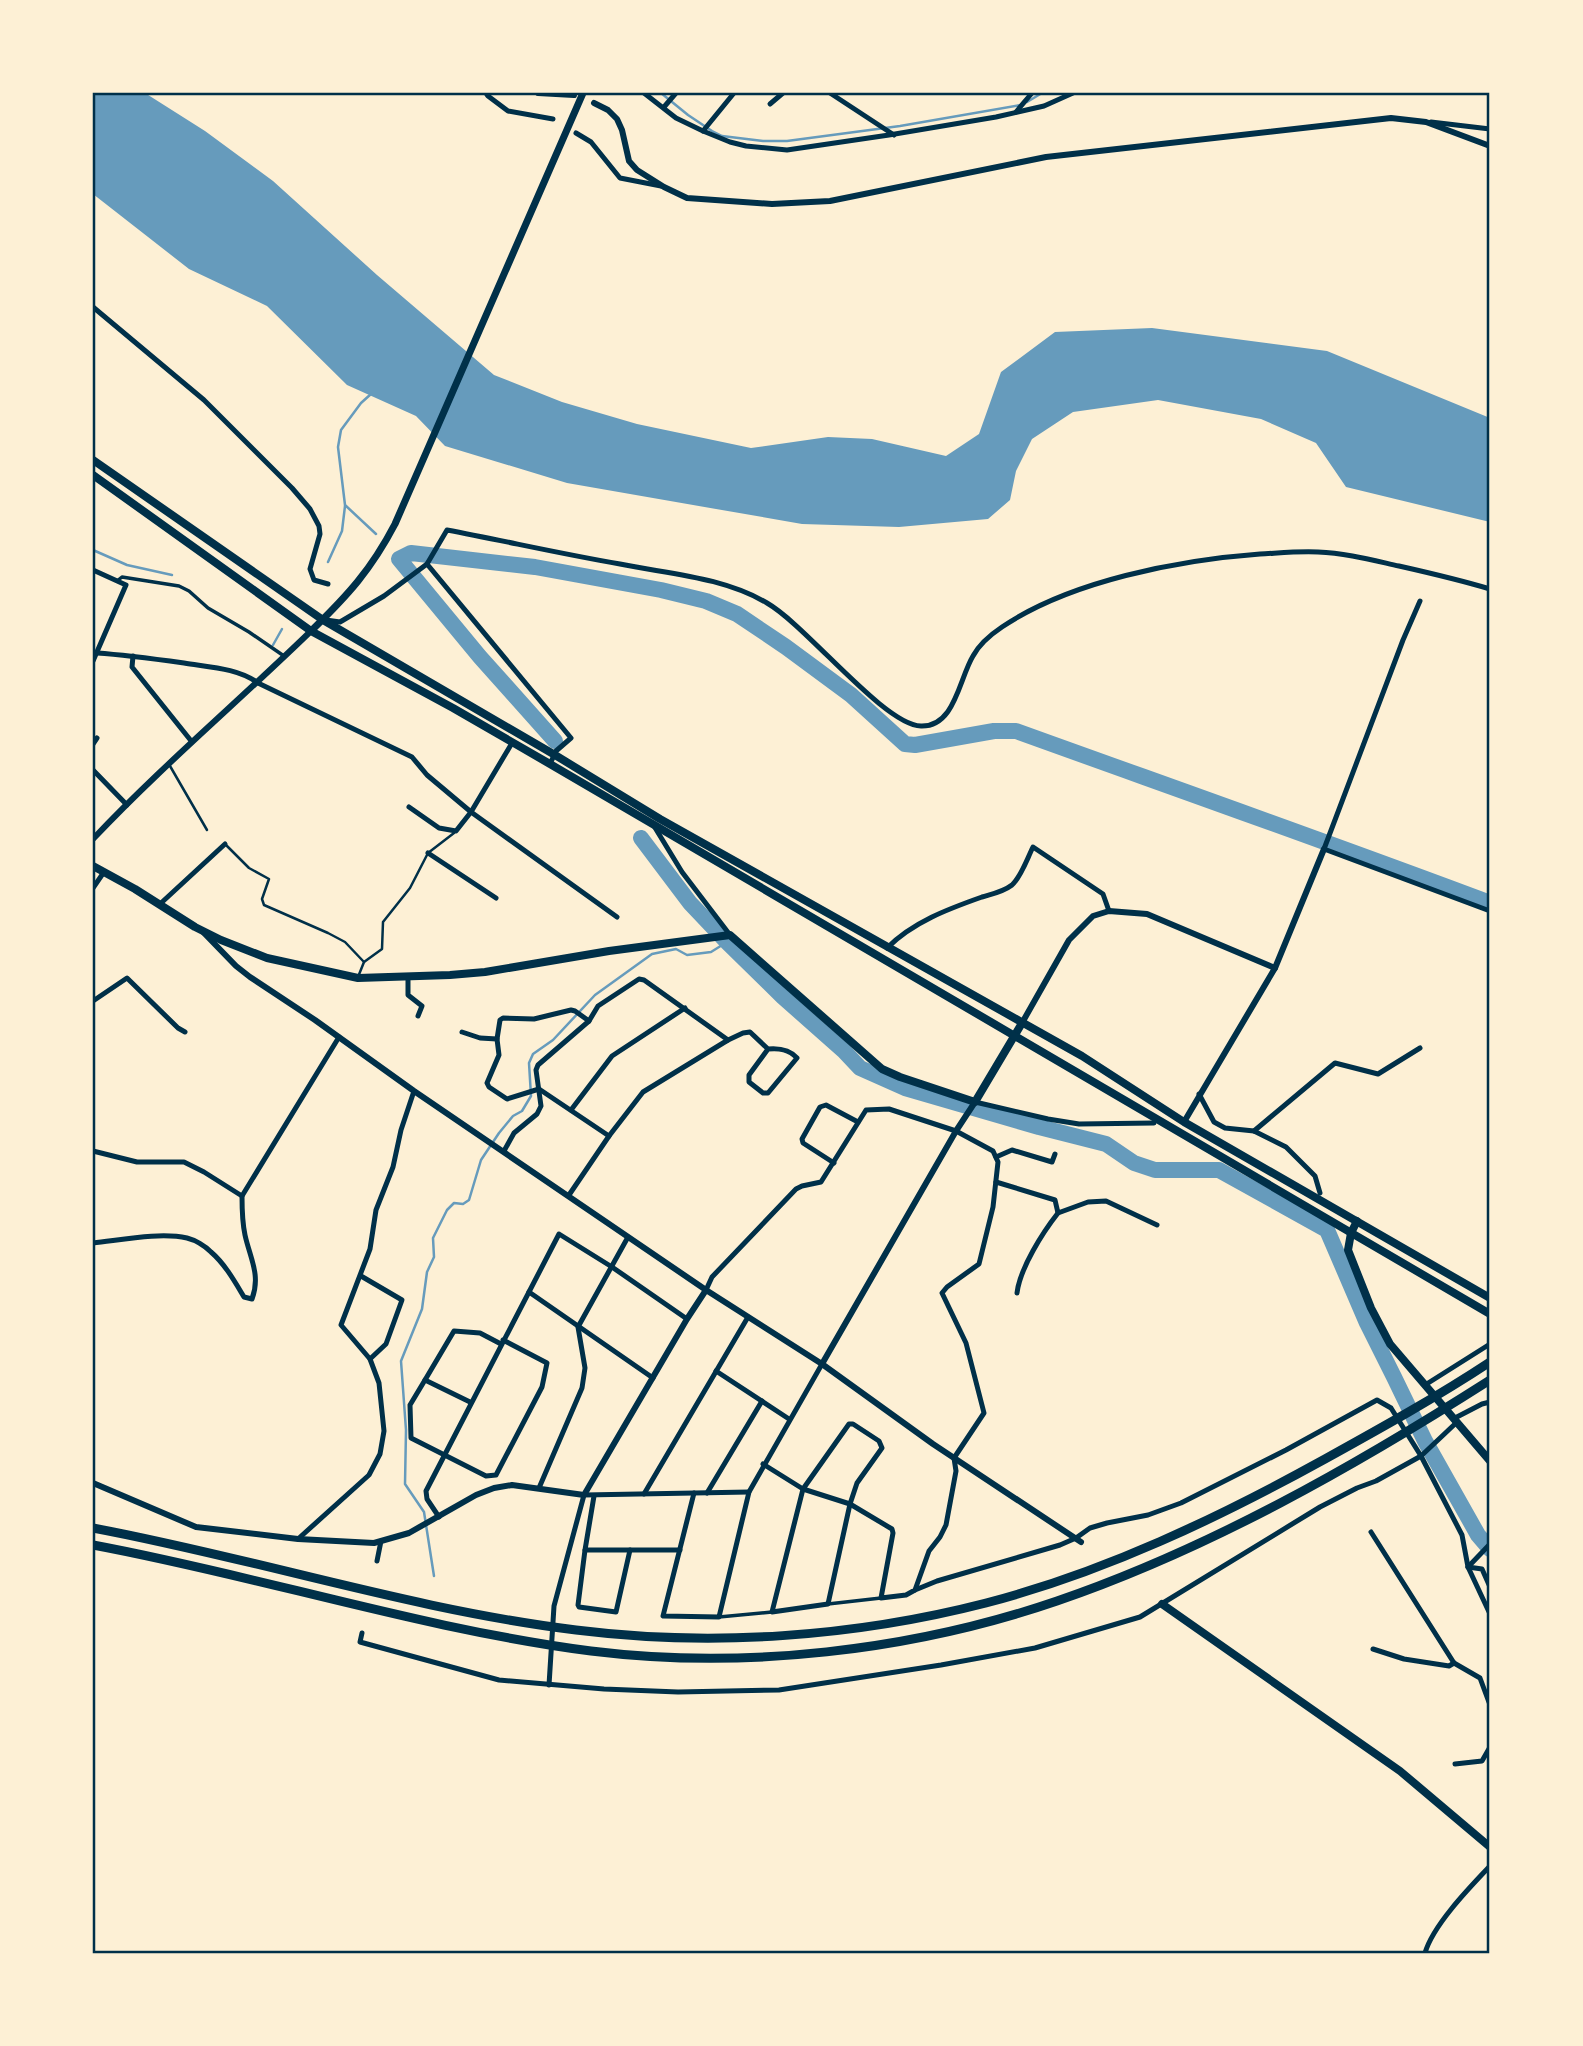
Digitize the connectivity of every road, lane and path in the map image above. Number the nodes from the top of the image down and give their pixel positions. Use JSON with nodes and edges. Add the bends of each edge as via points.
{"nodes":[{"id":1,"x":486,"y":93,"type":"edge"},
{"id":2,"x":538,"y":93,"type":"edge"},
{"id":3,"x":645,"y":93,"type":"edge"},
{"id":4,"x":676,"y":93,"type":"edge"},
{"id":5,"x":734,"y":93,"type":"edge"},
{"id":6,"x":783,"y":93,"type":"edge"},
{"id":7,"x":830,"y":93,"type":"edge"},
{"id":8,"x":1032,"y":93,"type":"edge"},
{"id":9,"x":1073,"y":93,"type":"edge"},
{"id":10,"x":578,"y":94,"type":"edge"},
{"id":11,"x":594,"y":103,"type":"dead end"},
{"id":12,"x":770,"y":104,"type":"dead end"},
{"id":13,"x":664,"y":107,"type":"junction"},
{"id":14,"x":1016,"y":112,"type":"junction"},
{"id":15,"x":554,"y":119,"type":"dead end"},
{"id":16,"x":1426,"y":122,"type":"junction"},
{"id":17,"x":1490,"y":129,"type":"edge"},
{"id":18,"x":703,"y":131,"type":"junction"},
{"id":19,"x":576,"y":133,"type":"dead end"},
{"id":20,"x":894,"y":135,"type":"junction"},
{"id":21,"x":1490,"y":146,"type":"edge"},
{"id":22,"x":664,"y":187,"type":"junction"},
{"id":23,"x":93,"y":307,"type":"edge"},
{"id":24,"x":93,"y":460,"type":"edge"},
{"id":25,"x":93,"y":475,"type":"edge"},
{"id":26,"x":427,"y":564,"type":"junction"},
{"id":27,"x":93,"y":570,"type":"edge"},
{"id":28,"x":117,"y":581,"type":"junction"},
{"id":29,"x":328,"y":584,"type":"dead end"},
{"id":30,"x":1490,"y":589,"type":"edge"},
{"id":31,"x":1420,"y":601,"type":"dead end"},
{"id":32,"x":323,"y":620,"type":"junction"},
{"id":33,"x":311,"y":631,"type":"junction"},
{"id":34,"x":97,"y":653,"type":"junction"},
{"id":35,"x":133,"y":656,"type":"junction"},
{"id":36,"x":285,"y":657,"type":"junction"},
{"id":37,"x":93,"y":661,"type":"edge"},
{"id":38,"x":258,"y":682,"type":"junction"},
{"id":39,"x":192,"y":742,"type":"junction"},
{"id":40,"x":512,"y":743,"type":"junction"},
{"id":41,"x":555,"y":755,"type":"junction"},
{"id":42,"x":169,"y":764,"type":"junction"},
{"id":43,"x":550,"y":764,"type":"junction"},
{"id":44,"x":93,"y":770,"type":"edge"},
{"id":45,"x":127,"y":805,"type":"junction"},
{"id":46,"x":409,"y":807,"type":"dead end"},
{"id":47,"x":471,"y":811,"type":"junction"},
{"id":48,"x":654,"y":826,"type":"junction"},
{"id":49,"x":207,"y":830,"type":"dead end"},
{"id":50,"x":456,"y":831,"type":"junction"},
{"id":51,"x":93,"y":839,"type":"edge"},
{"id":52,"x":225,"y":844,"type":"joint"},
{"id":53,"x":1324,"y":849,"type":"junction"},
{"id":54,"x":428,"y":853,"type":"junction"},
{"id":55,"x":93,"y":866,"type":"edge"},
{"id":56,"x":104,"y":872,"type":"junction"},
{"id":57,"x":93,"y":888,"type":"edge"},
{"id":58,"x":496,"y":898,"type":"dead end"},
{"id":59,"x":160,"y":904,"type":"junction"},
{"id":60,"x":1109,"y":911,"type":"junction"},
{"id":61,"x":1490,"y":911,"type":"edge"},
{"id":62,"x":617,"y":916,"type":"dead end"},
{"id":63,"x":200,"y":929,"type":"junction"},
{"id":64,"x":728,"y":935,"type":"junction"},
{"id":65,"x":887,"y":948,"type":"junction"},
{"id":66,"x":364,"y":962,"type":"junction"},
{"id":67,"x":1275,"y":968,"type":"junction"},
{"id":68,"x":408,"y":976,"type":"junction"},
{"id":69,"x":358,"y":978,"type":"junction"},
{"id":70,"x":93,"y":1001,"type":"edge"},
{"id":71,"x":685,"y":1008,"type":"junction"},
{"id":72,"x":418,"y":1016,"type":"dead end"},
{"id":73,"x":589,"y":1021,"type":"junction"},
{"id":74,"x":1022,"y":1023,"type":"junction"},
{"id":75,"x":185,"y":1032,"type":"dead end"},
{"id":76,"x":462,"y":1032,"type":"dead end"},
{"id":77,"x":1016,"y":1035,"type":"junction"},
{"id":78,"x":339,"y":1037,"type":"junction"},
{"id":79,"x":497,"y":1039,"type":"junction"},
{"id":80,"x":723,"y":1042,"type":"junction"},
{"id":81,"x":1420,"y":1048,"type":"dead end"},
{"id":82,"x":768,"y":1049,"type":"junction"},
{"id":83,"x":540,"y":1089,"type":"junction"},
{"id":84,"x":414,"y":1091,"type":"junction"},
{"id":85,"x":1199,"y":1094,"type":"junction"},
{"id":86,"x":975,"y":1102,"type":"junction"},
{"id":87,"x":571,"y":1110,"type":"junction"},
{"id":88,"x":858,"y":1122,"type":"junction"},
{"id":89,"x":1184,"y":1122,"type":"junction"},
{"id":90,"x":1154,"y":1123,"type":"dead end"},
{"id":91,"x":956,"y":1131,"type":"junction"},
{"id":92,"x":1254,"y":1131,"type":"junction"},
{"id":93,"x":609,"y":1136,"type":"junction"},
{"id":94,"x":93,"y":1151,"type":"edge"},
{"id":95,"x":504,"y":1151,"type":"junction"},
{"id":96,"x":1055,"y":1154,"type":"dead end"},
{"id":97,"x":996,"y":1157,"type":"junction"},
{"id":98,"x":834,"y":1163,"type":"junction"},
{"id":99,"x":996,"y":1182,"type":"junction"},
{"id":100,"x":1320,"y":1193,"type":"dead end"},
{"id":101,"x":569,"y":1195,"type":"junction"},
{"id":102,"x":243,"y":1196,"type":"junction"},
{"id":103,"x":1058,"y":1213,"type":"junction"},
{"id":104,"x":1357,"y":1221,"type":"junction"},
{"id":105,"x":1157,"y":1225,"type":"dead end"},
{"id":106,"x":1351,"y":1233,"type":"junction"},
{"id":107,"x":628,"y":1237,"type":"junction"},
{"id":108,"x":93,"y":1242,"type":"edge"},
{"id":109,"x":612,"y":1267,"type":"junction"},
{"id":110,"x":361,"y":1276,"type":"junction"},
{"id":111,"x":706,"y":1290,"type":"junction"},
{"id":112,"x":528,"y":1292,"type":"junction"},
{"id":113,"x":1017,"y":1293,"type":"dead end"},
{"id":114,"x":1490,"y":1298,"type":"edge"},
{"id":115,"x":1490,"y":1314,"type":"edge"},
{"id":116,"x":748,"y":1317,"type":"junction"},
{"id":117,"x":687,"y":1319,"type":"junction"},
{"id":118,"x":578,"y":1327,"type":"junction"},
{"id":119,"x":502,"y":1342,"type":"junction"},
{"id":120,"x":1490,"y":1344,"type":"edge"},
{"id":121,"x":370,"y":1359,"type":"junction"},
{"id":122,"x":1490,"y":1362,"type":"edge"},
{"id":123,"x":822,"y":1364,"type":"junction"},
{"id":124,"x":716,"y":1371,"type":"junction"},
{"id":125,"x":653,"y":1378,"type":"junction"},
{"id":126,"x":425,"y":1380,"type":"junction"},
{"id":127,"x":1490,"y":1380,"type":"edge"},
{"id":128,"x":1424,"y":1385,"type":"junction"},
{"id":129,"x":762,"y":1401,"type":"junction"},
{"id":130,"x":470,"y":1402,"type":"junction"},
{"id":131,"x":1490,"y":1402,"type":"edge"},
{"id":132,"x":789,"y":1419,"type":"junction"},
{"id":133,"x":1455,"y":1421,"type":"junction"},
{"id":134,"x":444,"y":1454,"type":"junction"},
{"id":135,"x":1420,"y":1456,"type":"junction"},
{"id":136,"x":954,"y":1458,"type":"junction"},
{"id":137,"x":1490,"y":1461,"type":"edge"},
{"id":138,"x":763,"y":1464,"type":"junction"},
{"id":139,"x":93,"y":1483,"type":"edge"},
{"id":140,"x":539,"y":1488,"type":"junction"},
{"id":141,"x":803,"y":1489,"type":"junction"},
{"id":142,"x":749,"y":1492,"type":"junction"},
{"id":143,"x":694,"y":1493,"type":"junction"},
{"id":144,"x":707,"y":1493,"type":"junction"},
{"id":145,"x":644,"y":1494,"type":"junction"},
{"id":146,"x":584,"y":1495,"type":"junction"},
{"id":147,"x":594,"y":1496,"type":"junction"},
{"id":148,"x":850,"y":1504,"type":"junction"},
{"id":149,"x":439,"y":1517,"type":"junction"},
{"id":150,"x":93,"y":1528,"type":"edge"},
{"id":151,"x":1371,"y":1532,"type":"dead end"},
{"id":152,"x":298,"y":1539,"type":"junction"},
{"id":153,"x":1079,"y":1540,"type":"junction"},
{"id":154,"x":381,"y":1541,"type":"junction"},
{"id":155,"x":1490,"y":1544,"type":"edge"},
{"id":156,"x":93,"y":1545,"type":"edge"},
{"id":157,"x":585,"y":1550,"type":"junction"},
{"id":158,"x":630,"y":1550,"type":"junction"},
{"id":159,"x":680,"y":1550,"type":"junction"},
{"id":160,"x":377,"y":1561,"type":"dead end"},
{"id":161,"x":1468,"y":1567,"type":"junction"},
{"id":162,"x":1490,"y":1587,"type":"edge"},
{"id":163,"x":915,"y":1590,"type":"junction"},
{"id":164,"x":881,"y":1598,"type":"junction"},
{"id":165,"x":1159,"y":1601,"type":"junction"},
{"id":166,"x":828,"y":1604,"type":"junction"},
{"id":167,"x":772,"y":1612,"type":"junction"},
{"id":168,"x":1490,"y":1614,"type":"edge"},
{"id":169,"x":719,"y":1617,"type":"junction"},
{"id":170,"x":362,"y":1633,"type":"dead end"},
{"id":171,"x":1373,"y":1649,"type":"dead end"},
{"id":172,"x":1454,"y":1663,"type":"junction"},
{"id":173,"x":549,"y":1685,"type":"junction"},
{"id":174,"x":1490,"y":1705,"type":"edge"},
{"id":175,"x":1490,"y":1747,"type":"edge"},
{"id":176,"x":1455,"y":1764,"type":"dead end"},
{"id":177,"x":1490,"y":1847,"type":"edge"},
{"id":178,"x":1490,"y":1866,"type":"edge"},
{"id":179,"x":1425,"y":1953,"type":"edge"}],
"edges":[{"from":1,"to":15,"type":"street","via":[[508,111]]},
{"from":2,"to":10,"type":"street"},
{"from":3,"to":13,"type":"street"},
{"from":4,"to":13,"type":"street"},
{"from":5,"to":18,"type":"street"},
{"from":6,"to":12,"type":"street"},
{"from":7,"to":20,"type":"street"},
{"from":8,"to":14,"type":"street"},
{"from":9,"to":14,"type":"street"},
{"from":10,"to":32,"type":"main road","via":[[405,502],[371,565]]},
{"from":11,"to":22,"type":"street","via":[[617,119],[629,161]]},
{"from":13,"to":18,"type":"street"},
{"from":14,"to":20,"type":"street"},
{"from":16,"to":17,"type":"street"},
{"from":16,"to":21,"type":"street"},
{"from":16,"to":22,"type":"street","via":[[1391,118],[1046,157],[830,201],[706,200],[687,198]]},
{"from":18,"to":20,"type":"street","via":[[730,142],[787,150]]},
{"from":19,"to":22,"type":"street","via":[[591,142],[620,178]]},
{"from":23,"to":29,"type":"street","via":[[204,400],[310,509],[320,526],[310,569],[314,580]]},
{"from":24,"to":32,"type":"main road"},
{"from":25,"to":33,"type":"main road"},
{"from":26,"to":30,"type":"street","via":[[447,530],[721,583],[767,603],[888,712],[918,726],[933,725],[947,715],[972,657],[1001,627],[1077,591],[1149,571],[1231,556],[1320,552],[1357,556]]},
{"from":26,"to":32,"type":"street","via":[[340,622]]},
{"from":26,"to":41,"type":"street","via":[[572,738]]},
{"from":27,"to":28,"type":"street"},
{"from":28,"to":34,"type":"street","via":[[126,585]]},
{"from":28,"to":36,"type":"street","via":[[122,577],[178,586]]},
{"from":31,"to":53,"type":"street"},
{"from":32,"to":33,"type":"main road"},
{"from":32,"to":41,"type":"main road"},
{"from":33,"to":36,"type":"street"},
{"from":33,"to":40,"type":"main road"},
{"from":34,"to":35,"type":"street"},
{"from":34,"to":37,"type":"street"},
{"from":35,"to":38,"type":"street","via":[[217,668]]},
{"from":35,"to":39,"type":"street","via":[[132,667]]},
{"from":36,"to":38,"type":"street"},
{"from":38,"to":39,"type":"street"},
{"from":38,"to":47,"type":"street","via":[[412,757],[426,775]]},
{"from":39,"to":42,"type":"street"},
{"from":40,"to":43,"type":"main road"},
{"from":40,"to":47,"type":"street"},
{"from":41,"to":43,"type":"street"},
{"from":41,"to":65,"type":"main road"},
{"from":42,"to":45,"type":"street"},
{"from":42,"to":49,"type":"lane"},
{"from":43,"to":48,"type":"main road"},
{"from":44,"to":45,"type":"street"},
{"from":45,"to":51,"type":"street"},
{"from":46,"to":50,"type":"street","via":[[439,828]]},
{"from":47,"to":50,"type":"street"},
{"from":47,"to":62,"type":"street"},
{"from":48,"to":64,"type":"street"},
{"from":48,"to":77,"type":"main road"},
{"from":50,"to":54,"type":"lane"},
{"from":52,"to":59,"type":"street"},
{"from":52,"to":66,"type":"lane","via":[[249,869],[268,878],[264,905],[345,942]]},
{"from":53,"to":61,"type":"street"},
{"from":53,"to":67,"type":"street"},
{"from":54,"to":58,"type":"street"},
{"from":54,"to":66,"type":"lane","via":[[410,888],[383,922],[382,949]]},
{"from":55,"to":56,"type":"main road"},
{"from":56,"to":57,"type":"street"},
{"from":56,"to":59,"type":"main road"},
{"from":59,"to":63,"type":"main road"},
{"from":60,"to":65,"type":"street","via":[[1103,894],[1033,847],[1014,883],[1005,890],[923,921]]},
{"from":60,"to":67,"type":"street","via":[[1147,914]]},
{"from":60,"to":74,"type":"street","via":[[1094,916],[1069,940]]},
{"from":63,"to":69,"type":"main road","via":[[267,958]]},
{"from":63,"to":78,"type":"street","via":[[250,977]]},
{"from":64,"to":68,"type":"main road","via":[[517,968]]},
{"from":64,"to":86,"type":"main road","via":[[881,1069]]},
{"from":65,"to":74,"type":"main road"},
{"from":66,"to":69,"type":"lane"},
{"from":67,"to":85,"type":"street"},
{"from":68,"to":69,"type":"main road"},
{"from":68,"to":72,"type":"street","via":[[408,995],[422,1006]]},
{"from":70,"to":75,"type":"street","via":[[127,978]]},
{"from":71,"to":73,"type":"street","via":[[639,979],[598,1006]]},
{"from":71,"to":80,"type":"street","via":[[728,1040]]},
{"from":71,"to":87,"type":"street","via":[[612,1056]]},
{"from":73,"to":79,"type":"street","via":[[571,1010],[534,1019],[503,1018]]},
{"from":73,"to":83,"type":"street","via":[[537,1067]]},
{"from":74,"to":77,"type":"main road"},
{"from":74,"to":89,"type":"main road"},
{"from":76,"to":79,"type":"street"},
{"from":77,"to":86,"type":"main road"},
{"from":77,"to":106,"type":"main road"},
{"from":78,"to":84,"type":"street"},
{"from":78,"to":102,"type":"street"},
{"from":79,"to":83,"type":"street","via":[[499,1055],[489,1087],[507,1099]]},
{"from":80,"to":82,"type":"street","via":[[750,1032]]},
{"from":80,"to":93,"type":"street","via":[[650,1086]]},
{"from":81,"to":92,"type":"street","via":[[1378,1074],[1335,1063]]},
{"from":82,"to":82,"type":"street","via":[[778,1048],[797,1058],[768,1093],[762,1093],[749,1082],[749,1075]]},
{"from":83,"to":87,"type":"street"},
{"from":83,"to":95,"type":"street","via":[[537,1114],[514,1133]]},
{"from":84,"to":95,"type":"street"},
{"from":84,"to":110,"type":"street","via":[[376,1210]]},
{"from":85,"to":89,"type":"street"},
{"from":85,"to":92,"type":"street","via":[[1214,1122]]},
{"from":86,"to":90,"type":"street","via":[[1079,1124]]},
{"from":86,"to":91,"type":"street"},
{"from":87,"to":93,"type":"street"},
{"from":88,"to":91,"type":"street","via":[[866,1110],[889,1109]]},
{"from":88,"to":98,"type":"street"},
{"from":88,"to":98,"type":"street","via":[[825,1105],[820,1107],[802,1139]]},
{"from":89,"to":104,"type":"main road"},
{"from":91,"to":97,"type":"street"},
{"from":91,"to":123,"type":"street"},
{"from":92,"to":100,"type":"street","via":[[1301,1160],[1315,1176]]},
{"from":93,"to":101,"type":"street"},
{"from":94,"to":102,"type":"street","via":[[137,1162],[184,1162]]},
{"from":95,"to":101,"type":"street"},
{"from":96,"to":97,"type":"street","via":[[1052,1162],[1012,1150]]},
{"from":97,"to":99,"type":"street"},
{"from":98,"to":111,"type":"street","via":[[821,1182],[796,1189],[712,1277]]},
{"from":99,"to":103,"type":"street","via":[[1055,1200]]},
{"from":99,"to":136,"type":"street","via":[[979,1264],[943,1293],[966,1343],[984,1413]]},
{"from":101,"to":107,"type":"street"},
{"from":102,"to":108,"type":"street","via":[[242,1219],[255,1265],[252,1299],[244,1297],[212,1253],[187,1238]]},
{"from":103,"to":105,"type":"street","via":[[1106,1201]]},
{"from":103,"to":113,"type":"street","via":[[1024,1270]]},
{"from":104,"to":106,"type":"main road"},
{"from":104,"to":114,"type":"main road"},
{"from":106,"to":115,"type":"main road"},
{"from":106,"to":128,"type":"main road","via":[[1348,1250],[1371,1308],[1390,1344]]},
{"from":107,"to":109,"type":"street"},
{"from":107,"to":111,"type":"street"},
{"from":109,"to":112,"type":"street","via":[[559,1234]]},
{"from":109,"to":117,"type":"street"},
{"from":109,"to":118,"type":"street"},
{"from":110,"to":121,"type":"street","via":[[341,1325]]},
{"from":110,"to":121,"type":"street","via":[[402,1300],[386,1345]]},
{"from":111,"to":116,"type":"street"},
{"from":111,"to":117,"type":"street"},
{"from":112,"to":118,"type":"street"},
{"from":112,"to":119,"type":"street"},
{"from":116,"to":123,"type":"street"},
{"from":116,"to":124,"type":"street"},
{"from":117,"to":125,"type":"street"},
{"from":118,"to":125,"type":"street"},
{"from":118,"to":140,"type":"street","via":[[585,1368],[582,1388]]},
{"from":119,"to":126,"type":"street","via":[[480,1333],[454,1331]]},
{"from":119,"to":130,"type":"street"},
{"from":119,"to":134,"type":"street","via":[[547,1363],[542,1387],[496,1475],[486,1476]]},
{"from":120,"to":128,"type":"street"},
{"from":121,"to":152,"type":"street","via":[[383,1410],[380,1454],[369,1475]]},
{"from":122,"to":150,"type":"highway","via":[[1291,1478],[1206,1521],[1095,1567],[987,1603],[899,1621],[803,1633],[671,1638],[561,1628],[468,1612]]},
{"from":123,"to":132,"type":"street"},
{"from":123,"to":136,"type":"street"},
{"from":124,"to":129,"type":"street"},
{"from":124,"to":145,"type":"street"},
{"from":125,"to":146,"type":"street"},
{"from":126,"to":130,"type":"street"},
{"from":126,"to":134,"type":"street","via":[[410,1405],[411,1438]]},
{"from":127,"to":156,"type":"highway","via":[[1291,1497],[1165,1559],[1067,1598],[991,1621],[863,1647],[802,1654],[678,1657],[594,1651],[385,1613]]},
{"from":128,"to":133,"type":"main road"},
{"from":129,"to":132,"type":"street"},
{"from":129,"to":144,"type":"street"},
{"from":130,"to":134,"type":"street"},
{"from":131,"to":133,"type":"street"},
{"from":132,"to":138,"type":"street"},
{"from":133,"to":135,"type":"street"},
{"from":133,"to":137,"type":"main road"},
{"from":134,"to":149,"type":"street","via":[[426,1491]]},
{"from":135,"to":153,"type":"street","via":[[1391,1408],[1377,1400],[1181,1503],[1090,1528]]},
{"from":135,"to":161,"type":"street","via":[[1462,1535]]},
{"from":135,"to":165,"type":"street","via":[[1320,1507]]},
{"from":136,"to":153,"type":"street"},
{"from":136,"to":163,"type":"street","via":[[957,1471],[946,1525],[929,1550]]},
{"from":138,"to":141,"type":"street"},
{"from":138,"to":142,"type":"street"},
{"from":139,"to":152,"type":"street","via":[[196,1527]]},
{"from":140,"to":146,"type":"street"},
{"from":140,"to":149,"type":"street","via":[[494,1488]]},
{"from":141,"to":148,"type":"street"},
{"from":141,"to":148,"type":"street","via":[[853,1423],[882,1448],[857,1483]]},
{"from":141,"to":167,"type":"street"},
{"from":142,"to":144,"type":"street"},
{"from":142,"to":169,"type":"street"},
{"from":143,"to":144,"type":"street"},
{"from":143,"to":145,"type":"street"},
{"from":143,"to":159,"type":"street"},
{"from":145,"to":147,"type":"street"},
{"from":146,"to":147,"type":"street"},
{"from":146,"to":173,"type":"street","via":[[554,1606]]},
{"from":147,"to":157,"type":"street"},
{"from":148,"to":164,"type":"street","via":[[892,1529]]},
{"from":148,"to":166,"type":"street"},
{"from":149,"to":154,"type":"street"},
{"from":151,"to":172,"type":"street"},
{"from":152,"to":154,"type":"street"},
{"from":153,"to":163,"type":"street"},
{"from":154,"to":160,"type":"street"},
{"from":155,"to":161,"type":"street"},
{"from":157,"to":158,"type":"street"},
{"from":157,"to":158,"type":"street","via":[[579,1607],[616,1612]]},
{"from":158,"to":159,"type":"street"},
{"from":159,"to":169,"type":"street","via":[[663,1616]]},
{"from":161,"to":162,"type":"street","via":[[1482,1569]]},
{"from":161,"to":168,"type":"street"},
{"from":163,"to":164,"type":"street"},
{"from":164,"to":166,"type":"street"},
{"from":165,"to":173,"type":"street","via":[[1140,1617],[1035,1648],[779,1690],[678,1692]]},
{"from":165,"to":177,"type":"main road","via":[[1400,1771]]},
{"from":166,"to":167,"type":"street"},
{"from":167,"to":169,"type":"street"},
{"from":170,"to":173,"type":"street","via":[[360,1642],[499,1680]]},
{"from":171,"to":172,"type":"street","via":[[1404,1659]]},
{"from":172,"to":174,"type":"street","via":[[1480,1678]]},
{"from":175,"to":176,"type":"street","via":[[1482,1761]]},
{"from":178,"to":179,"type":"street","via":[[1461,1897]]}]}
